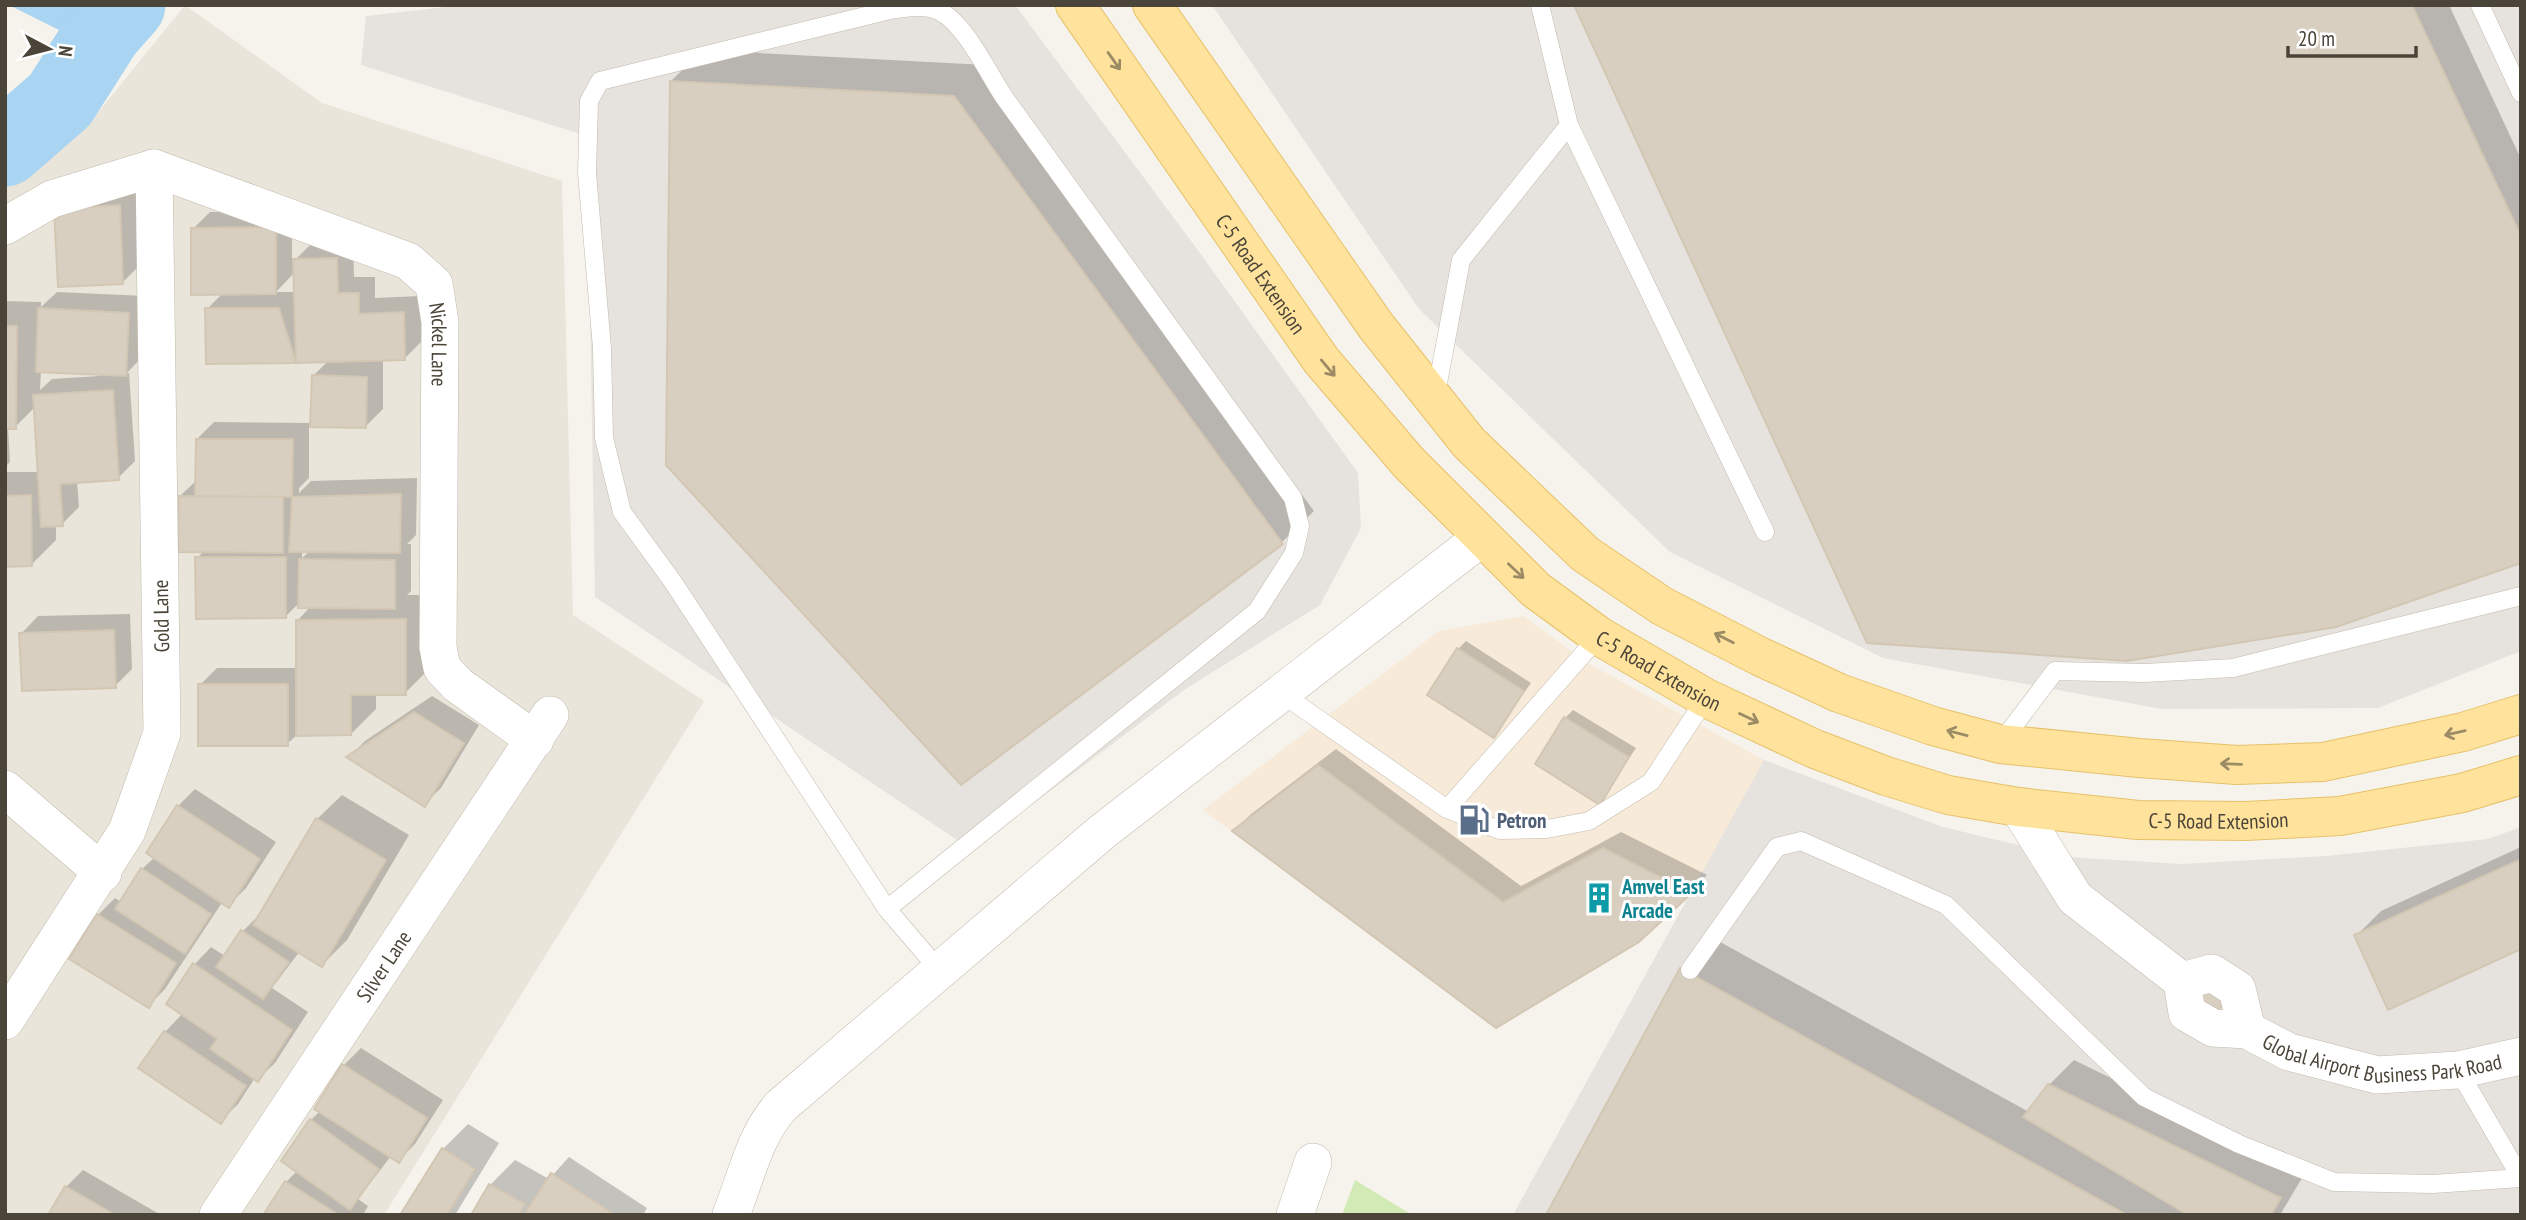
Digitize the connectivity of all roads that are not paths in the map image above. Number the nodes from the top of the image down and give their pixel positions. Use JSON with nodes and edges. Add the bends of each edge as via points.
{"nodes":[{"id":1,"x":1075,"y":5,"type":"edge"},
{"id":2,"x":1152,"y":5,"type":"edge"},
{"id":3,"x":1540,"y":5,"type":"edge"},
{"id":4,"x":2480,"y":5,"type":"edge"},
{"id":5,"x":2521,"y":93,"type":"edge"},
{"id":6,"x":1569,"y":125,"type":"junction"},
{"id":7,"x":154,"y":168,"type":"junction"},
{"id":8,"x":5,"y":226,"type":"edge"},
{"id":9,"x":1434,"y":403,"type":"junction"},
{"id":10,"x":1765,"y":532,"type":"dead end"},
{"id":11,"x":1481,"y":538,"type":"junction"},
{"id":12,"x":2521,"y":596,"type":"edge"},
{"id":13,"x":1599,"y":636,"type":"junction"},
{"id":14,"x":1281,"y":693,"type":"junction"},
{"id":15,"x":1706,"y":698,"type":"junction"},
{"id":16,"x":2521,"y":714,"type":"edge"},
{"id":17,"x":542,"y":727,"type":"joint"},
{"id":18,"x":2000,"y":744,"type":"junction"},
{"id":19,"x":2521,"y":775,"type":"edge"},
{"id":20,"x":5,"y":789,"type":"edge"},
{"id":21,"x":2018,"y":807,"type":"junction"},
{"id":22,"x":1447,"y":809,"type":"junction"},
{"id":23,"x":103,"y":873,"type":"junction"},
{"id":24,"x":887,"y":909,"type":"junction"},
{"id":25,"x":1690,"y":970,"type":"dead end"},
{"id":26,"x":940,"y":971,"type":"junction"},
{"id":27,"x":5,"y":1021,"type":"edge"},
{"id":28,"x":2521,"y":1056,"type":"edge"},
{"id":29,"x":2458,"y":1070,"type":"junction"},
{"id":30,"x":1313,"y":1162,"type":"dead end"},
{"id":31,"x":2521,"y":1178,"type":"edge"},
{"id":32,"x":218,"y":1215,"type":"edge"},
{"id":33,"x":731,"y":1215,"type":"edge"},
{"id":34,"x":1295,"y":1215,"type":"edge"}],
"edges":[{"from":1,"to":11,"type":"main road","name":"C-5 Road Extension","one_way":true,"via":[[1321,360]]},
{"from":2,"to":9,"type":"main road"},
{"from":3,"to":6,"type":"lane"},
{"from":4,"to":5,"type":"lane"},
{"from":6,"to":9,"type":"lane","via":[[1461,260]]},
{"from":6,"to":10,"type":"lane"},
{"from":7,"to":8,"type":"street","via":[[52,199]]},
{"from":7,"to":17,"type":"street","name":"Nickel Lane","via":[[408,261],[434,284],[440,322],[438,647],[442,668],[458,685]]},
{"from":7,"to":23,"type":"street","name":"Gold Lane","via":[[162,733],[127,831]]},
{"from":18,"to":9,"type":"main road","one_way":true,"via":[[1839,693],[1662,606],[1585,554],[1469,443]]},
{"from":11,"to":13,"type":"main road","name":"C-5 Road Extension","one_way":true,"via":[[1536,590]]},
{"from":11,"to":14,"type":"street"},
{"from":12,"to":18,"type":"lane","via":[[2233,668],[2145,673],[2055,671]]},
{"from":13,"to":15,"type":"main road","name":"C-5 Road Extension"},
{"from":13,"to":22,"type":"lane"},
{"from":14,"to":22,"type":"lane"},
{"from":14,"to":26,"type":"street","via":[[1102,832]]},
{"from":15,"to":21,"type":"main road","name":"C-5 Road Extension","one_way":true,"via":[[1885,776],[1948,795]]},
{"from":15,"to":22,"type":"lane","via":[[1651,782],[1589,821],[1547,829],[1499,830]]},
{"from":16,"to":18,"type":"main road","one_way":true,"via":[[2463,732],[2323,762],[2237,765]]},
{"from":17,"to":32,"type":"street","name":"Silver Lane"},
{"from":19,"to":21,"type":"main road","name":"C-5 Road Extension","via":[[2462,793],[2340,817],[2138,820]]},
{"from":20,"to":23,"type":"street"},
{"from":21,"to":29,"type":"street","name":"Global Airport Business Park Road","via":[[2076,898],[2182,981],[2212,973],[2237,989],[2247,1030],[2289,1052],[2377,1075]]},
{"from":23,"to":27,"type":"street","name":"Gold Lane"},
{"from":24,"to":24,"type":"lane","via":[[673,582],[622,512],[604,438],[602,348],[587,173],[589,101],[600,81],[919,7],[939,10],[960,28],[1003,97],[1293,498],[1300,526],[1294,554],[1256,611]]},
{"from":24,"to":26,"type":"lane"},
{"from":25,"to":31,"type":"lane","via":[[1777,846],[1801,841],[1946,905],[2144,1097],[2239,1144],[2334,1182],[2433,1184]]},
{"from":26,"to":33,"type":"street","via":[[768,1120]]},
{"from":28,"to":29,"type":"street","name":"Global Airport Business Park Road"},
{"from":29,"to":31,"type":"lane"},
{"from":30,"to":34,"type":"street"}]}
